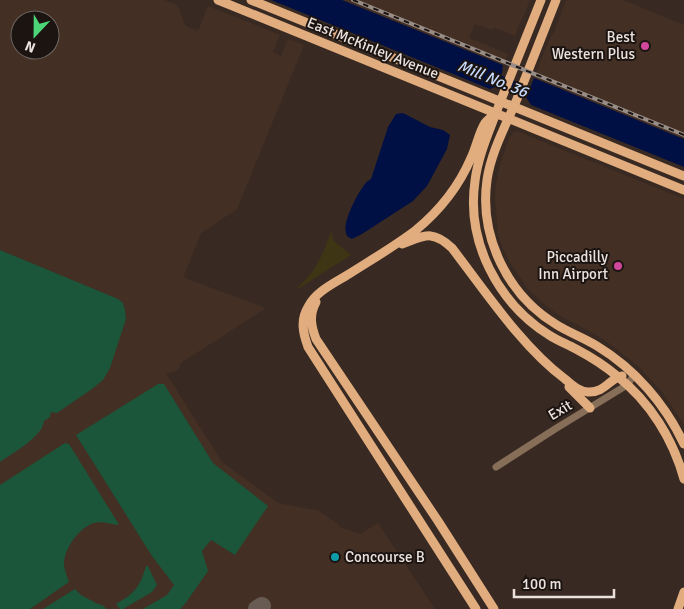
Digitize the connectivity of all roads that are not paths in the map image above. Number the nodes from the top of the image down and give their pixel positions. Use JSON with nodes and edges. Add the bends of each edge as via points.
{"nodes":[{"id":1,"x":218,"y":0,"type":"edge"},
{"id":2,"x":251,"y":0,"type":"edge"},
{"id":3,"x":541,"y":0,"type":"edge"},
{"id":4,"x":556,"y":0,"type":"edge"},
{"id":5,"x":501,"y":101,"type":"junction"},
{"id":6,"x":514,"y":106,"type":"junction"},
{"id":7,"x":496,"y":113,"type":"junction"},
{"id":8,"x":509,"y":118,"type":"junction"},
{"id":9,"x":684,"y":176,"type":"edge"},
{"id":10,"x":681,"y":187,"type":"edge"},
{"id":11,"x":389,"y":248,"type":"junction"},
{"id":12,"x":324,"y":290,"type":"junction"},
{"id":13,"x":556,"y":373,"type":"junction"},
{"id":14,"x":634,"y":375,"type":"junction"},
{"id":15,"x":618,"y":376,"type":"junction"},
{"id":16,"x":627,"y":385,"type":"junction"},
{"id":17,"x":590,"y":408,"type":"junction"},
{"id":18,"x":684,"y":444,"type":"edge"},
{"id":19,"x":496,"y":467,"type":"dead end"},
{"id":20,"x":684,"y":479,"type":"edge"},
{"id":21,"x":418,"y":492,"type":"junction"},
{"id":22,"x":406,"y":499,"type":"junction"},
{"id":23,"x":684,"y":592,"type":"edge"},
{"id":24,"x":476,"y":609,"type":"edge"},
{"id":25,"x":494,"y":609,"type":"edge"},
{"id":26,"x":678,"y":609,"type":"edge"}],
"edges":[{"from":1,"to":7,"type":"main road","name":"East McKinley Avenue"},
{"from":2,"to":5,"type":"main road","name":"East McKinley Avenue"},
{"from":3,"to":5,"type":"main road"},
{"from":4,"to":6,"type":"main road"},
{"from":5,"to":6,"type":"main road","name":"East McKinley Avenue"},
{"from":5,"to":7,"type":"main road"},
{"from":6,"to":8,"type":"main road"},
{"from":6,"to":9,"type":"main road","name":"East McKinley Avenue"},
{"from":7,"to":8,"type":"main road","name":"East McKinley Avenue"},
{"from":7,"to":11,"type":"main road","via":[[486,122],[465,172],[444,202],[426,221]]},
{"from":7,"to":15,"type":"main road","via":[[474,182],[475,223],[486,262],[498,285],[526,317],[550,336]]},
{"from":8,"to":10,"type":"main road","name":"East McKinley Avenue"},
{"from":8,"to":14,"type":"main road","via":[[493,157],[486,192],[489,230],[502,266],[523,298],[541,315],[603,350]]},
{"from":11,"to":12,"type":"main road"},
{"from":11,"to":13,"type":"main road","via":[[423,236],[447,243],[514,327]]},
{"from":12,"to":21,"type":"main road","via":[[312,311],[316,339]]},
{"from":12,"to":22,"type":"main road","via":[[304,314],[308,347]]},
{"from":13,"to":15,"type":"main road","via":[[575,388],[589,392],[602,388]]},
{"from":13,"to":17,"type":"main road"},
{"from":14,"to":15,"type":"main road"},
{"from":14,"to":16,"type":"street","name":"Exit"},
{"from":14,"to":18,"type":"main road","via":[[662,406]]},
{"from":15,"to":16,"type":"main road"},
{"from":16,"to":17,"type":"street","name":"Exit"},
{"from":16,"to":20,"type":"main road","via":[[663,429]]},
{"from":17,"to":19,"type":"street","name":"Exit"},
{"from":21,"to":22,"type":"main road"},
{"from":21,"to":25,"type":"main road"},
{"from":22,"to":24,"type":"main road"},
{"from":23,"to":26,"type":"main road"}]}
